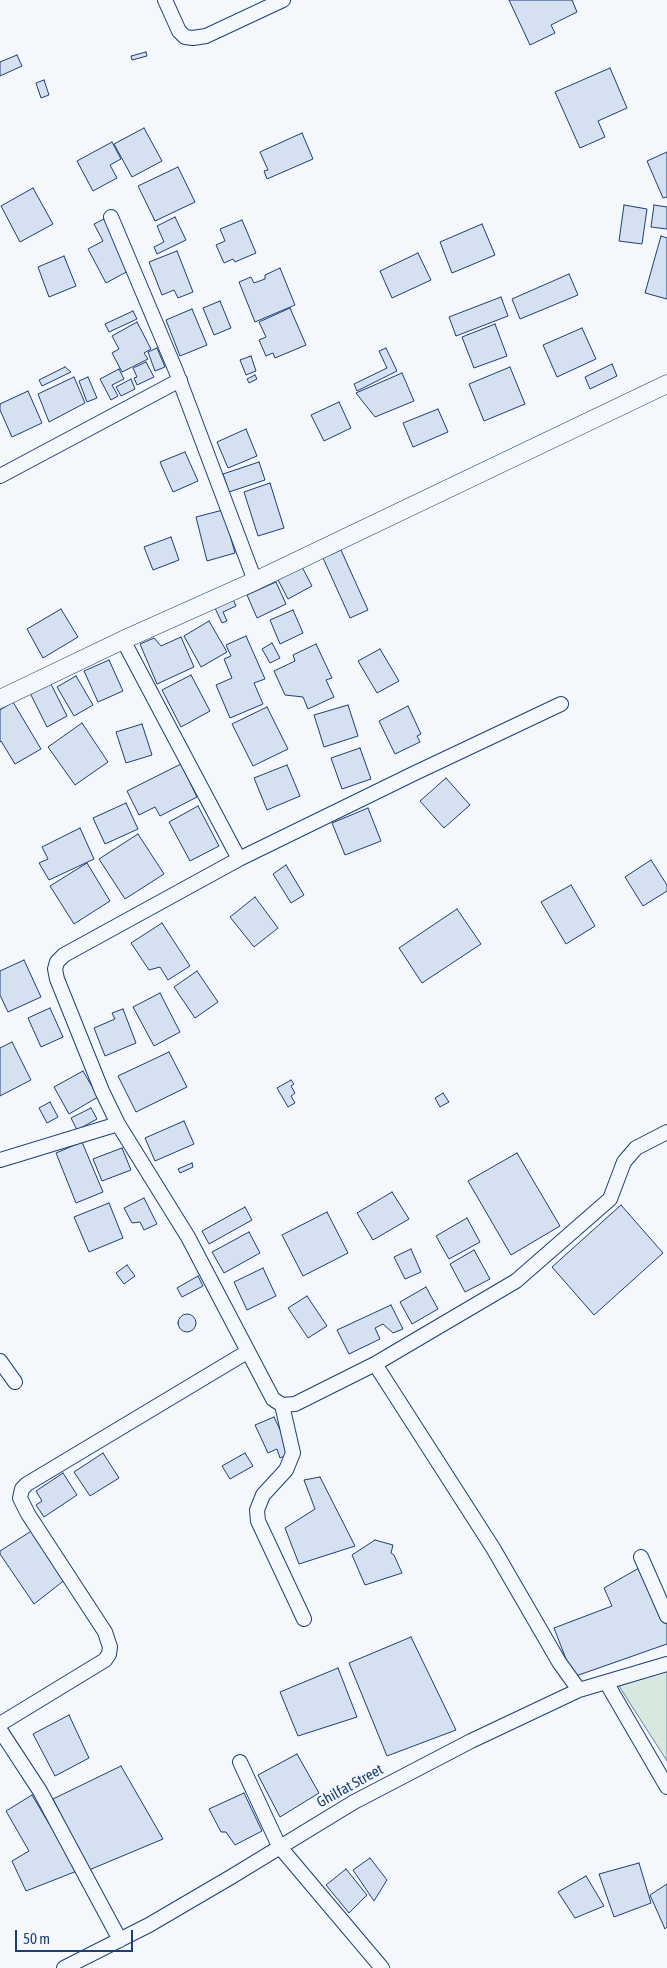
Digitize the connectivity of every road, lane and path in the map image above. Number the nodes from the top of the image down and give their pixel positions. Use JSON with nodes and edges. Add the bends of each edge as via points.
{"nodes":[{"id":1,"x":165,"y":0,"type":"edge"},
{"id":2,"x":283,"y":0,"type":"edge"},
{"id":3,"x":111,"y":217,"type":"dead end"},
{"id":4,"x":180,"y":380,"type":"junction"},
{"id":5,"x":667,"y":384,"type":"edge"},
{"id":6,"x":0,"y":476,"type":"edge"},
{"id":7,"x":255,"y":581,"type":"junction"},
{"id":8,"x":123,"y":640,"type":"junction"},
{"id":9,"x":0,"y":699,"type":"edge"},
{"id":10,"x":561,"y":704,"type":"dead end"},
{"id":11,"x":239,"y":859,"type":"junction"},
{"id":12,"x":118,"y":1124,"type":"junction"},
{"id":13,"x":667,"y":1132,"type":"edge"},
{"id":14,"x":0,"y":1160,"type":"edge"},
{"id":15,"x":247,"y":1352,"type":"junction"},
{"id":16,"x":0,"y":1361,"type":"edge"},
{"id":17,"x":375,"y":1364,"type":"junction"},
{"id":18,"x":15,"y":1382,"type":"dead end"},
{"id":19,"x":282,"y":1405,"type":"junction"},
{"id":20,"x":641,"y":1557,"type":"dead end"},
{"id":21,"x":667,"y":1616,"type":"edge"},
{"id":22,"x":304,"y":1620,"type":"dead end"},
{"id":23,"x":667,"y":1664,"type":"edge"},
{"id":24,"x":606,"y":1682,"type":"junction"},
{"id":25,"x":579,"y":1690,"type":"junction"},
{"id":26,"x":0,"y":1724,"type":"edge"},
{"id":27,"x":0,"y":1730,"type":"edge"},
{"id":28,"x":240,"y":1762,"type":"dead end"},
{"id":29,"x":667,"y":1787,"type":"edge"},
{"id":30,"x":280,"y":1846,"type":"junction"},
{"id":31,"x":120,"y":1940,"type":"junction"},
{"id":32,"x":64,"y":1968,"type":"edge"},
{"id":33,"x":382,"y":1968,"type":"edge"}],
"edges":[{"from":1,"to":2,"type":"street","via":[[179,31],[192,38],[206,36]]},
{"from":3,"to":4,"type":"street"},
{"from":4,"to":6,"type":"street"},
{"from":4,"to":7,"type":"street"},
{"from":5,"to":7,"type":"street"},
{"from":7,"to":8,"type":"street"},
{"from":8,"to":9,"type":"street"},
{"from":8,"to":11,"type":"street"},
{"from":10,"to":11,"type":"street"},
{"from":11,"to":12,"type":"street","via":[[64,955],[57,962],[57,979]]},
{"from":12,"to":14,"type":"street"},
{"from":12,"to":15,"type":"street","via":[[188,1237]]},
{"from":13,"to":17,"type":"street","via":[[636,1148],[624,1162],[610,1199],[516,1281]]},
{"from":15,"to":19,"type":"street","via":[[273,1399]]},
{"from":15,"to":26,"type":"street","via":[[22,1489],[20,1498],[28,1514],[105,1632],[110,1647],[105,1660]]},
{"from":16,"to":18,"type":"street"},
{"from":17,"to":19,"type":"street","via":[[295,1404]]},
{"from":17,"to":25,"type":"street"},
{"from":19,"to":22,"type":"street","via":[[292,1453],[286,1470],[263,1495],[257,1515]]},
{"from":20,"to":21,"type":"street"},
{"from":23,"to":24,"type":"street","name":"Ghilfat Street"},
{"from":24,"to":25,"type":"street","name":"Ghilfat Street"},
{"from":24,"to":29,"type":"street"},
{"from":25,"to":30,"type":"street","name":"Ghilfat Street","via":[[393,1781]]},
{"from":27,"to":31,"type":"street","via":[[40,1791]]},
{"from":28,"to":30,"type":"street"},
{"from":30,"to":31,"type":"street","name":"Ghilfat Street"},
{"from":30,"to":33,"type":"street"},
{"from":31,"to":32,"type":"street","name":"Ghilfat Street"}]}
